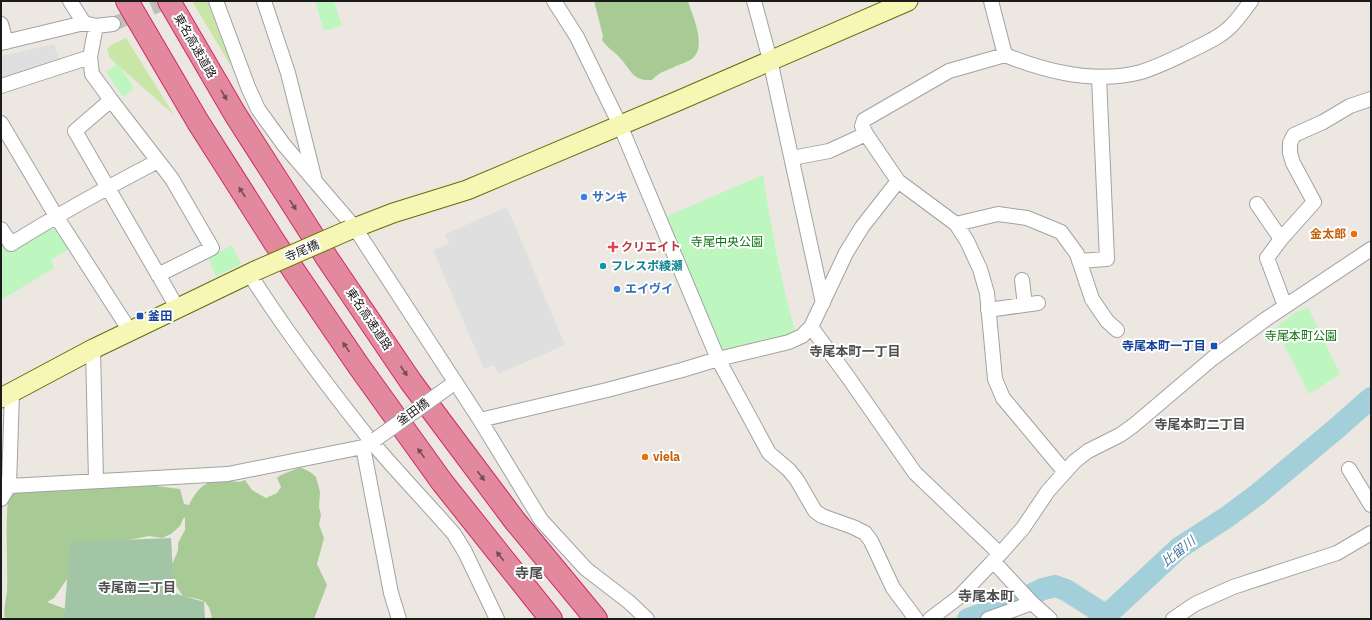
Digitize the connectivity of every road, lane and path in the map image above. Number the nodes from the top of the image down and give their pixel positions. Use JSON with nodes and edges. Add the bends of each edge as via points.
{"nodes":[{"id":1,"x":70,"y":1,"type":"edge"},
{"id":2,"x":127,"y":1,"type":"edge"},
{"id":3,"x":169,"y":1,"type":"edge"},
{"id":4,"x":216,"y":1,"type":"edge"},
{"id":5,"x":264,"y":1,"type":"edge"},
{"id":6,"x":554,"y":1,"type":"edge"},
{"id":7,"x":754,"y":1,"type":"edge"},
{"id":8,"x":908,"y":1,"type":"edge"},
{"id":9,"x":991,"y":1,"type":"edge"},
{"id":10,"x":1251,"y":1,"type":"edge"},
{"id":11,"x":1,"y":24,"type":"edge"},
{"id":12,"x":113,"y":24,"type":"tunnel mouth"},
{"id":13,"x":90,"y":25,"type":"junction"},
{"id":14,"x":4,"y":43,"type":"edge"},
{"id":15,"x":1005,"y":55,"type":"junction"},
{"id":16,"x":90,"y":57,"type":"junction"},
{"id":17,"x":770,"y":60,"type":"junction"},
{"id":18,"x":1099,"y":77,"type":"junction"},
{"id":19,"x":1,"y":86,"type":"edge"},
{"id":20,"x":1371,"y":99,"type":"edge"},
{"id":21,"x":111,"y":100,"type":"junction"},
{"id":22,"x":1,"y":123,"type":"edge"},
{"id":23,"x":620,"y":125,"type":"junction"},
{"id":24,"x":866,"y":134,"type":"junction"},
{"id":25,"x":792,"y":158,"type":"junction"},
{"id":26,"x":158,"y":161,"type":"junction"},
{"id":27,"x":315,"y":180,"type":"junction"},
{"id":28,"x":898,"y":180,"type":"junction"},
{"id":29,"x":107,"y":187,"type":"junction"},
{"id":30,"x":1257,"y":204,"type":"dead end"},
{"id":31,"x":56,"y":216,"type":"junction"},
{"id":32,"x":956,"y":224,"type":"junction"},
{"id":33,"x":1,"y":228,"type":"edge"},
{"id":34,"x":352,"y":229,"type":"junction"},
{"id":35,"x":1281,"y":239,"type":"junction"},
{"id":36,"x":1371,"y":249,"type":"edge"},
{"id":37,"x":1079,"y":261,"type":"junction"},
{"id":38,"x":252,"y":272,"type":"junction"},
{"id":39,"x":158,"y":276,"type":"junction"},
{"id":40,"x":1022,"y":280,"type":"dead end"},
{"id":41,"x":823,"y":303,"type":"junction"},
{"id":42,"x":1285,"y":306,"type":"junction"},
{"id":43,"x":178,"y":309,"type":"junction"},
{"id":44,"x":988,"y":310,"type":"junction"},
{"id":45,"x":811,"y":327,"type":"junction"},
{"id":46,"x":1117,"y":330,"type":"dead end"},
{"id":47,"x":130,"y":331,"type":"junction"},
{"id":48,"x":93,"y":349,"type":"junction"},
{"id":49,"x":718,"y":359,"type":"junction"},
{"id":50,"x":452,"y":384,"type":"junction"},
{"id":51,"x":6,"y":395,"type":"edge"},
{"id":52,"x":480,"y":420,"type":"junction"},
{"id":53,"x":370,"y":443,"type":"junction"},
{"id":54,"x":1349,"y":469,"type":"dead end"},
{"id":55,"x":1064,"y":471,"type":"junction"},
{"id":56,"x":96,"y":481,"type":"junction"},
{"id":57,"x":5,"y":485,"type":"edge"},
{"id":58,"x":1,"y":499,"type":"edge"},
{"id":59,"x":1371,"y":505,"type":"edge"},
{"id":60,"x":1371,"y":533,"type":"edge"},
{"id":61,"x":997,"y":557,"type":"junction"},
{"id":62,"x":1028,"y":599,"type":"junction"},
{"id":63,"x":399,"y":619,"type":"edge"},
{"id":64,"x":497,"y":619,"type":"edge"},
{"id":65,"x":551,"y":619,"type":"edge"},
{"id":66,"x":596,"y":619,"type":"edge"},
{"id":67,"x":647,"y":619,"type":"edge"},
{"id":68,"x":916,"y":619,"type":"edge"},
{"id":69,"x":930,"y":619,"type":"edge"},
{"id":70,"x":988,"y":619,"type":"edge"},
{"id":71,"x":1050,"y":619,"type":"edge"},
{"id":72,"x":1173,"y":619,"type":"edge"}],
"edges":[{"from":1,"to":13,"type":"street"},
{"from":65,"to":2,"type":"highway","one_way":true,"via":[[442,482],[345,346],[202,129]]},
{"from":3,"to":66,"type":"highway","name":"東名高速道路","one_way":true,"via":[[243,128],[411,382],[515,521]]},
{"from":4,"to":27,"type":"street","via":[[258,109],[284,145]]},
{"from":5,"to":27,"type":"street","via":[[288,73]]},
{"from":6,"to":23,"type":"street","via":[[577,37]]},
{"from":7,"to":17,"type":"street"},
{"from":8,"to":17,"type":"street","name":"寺尾橋"},
{"from":9,"to":15,"type":"street"},
{"from":10,"to":18,"type":"street","via":[[1232,26],[1165,63],[1141,72]]},
{"from":11,"to":14,"type":"street"},
{"from":12,"to":13,"type":"street"},
{"from":13,"to":14,"type":"street"},
{"from":13,"to":16,"type":"street"},
{"from":15,"to":18,"type":"street","via":[[1052,71]]},
{"from":15,"to":24,"type":"street","via":[[949,71],[900,98],[864,120],[862,126]]},
{"from":16,"to":19,"type":"street"},
{"from":16,"to":21,"type":"street","via":[[92,74]]},
{"from":17,"to":23,"type":"street","name":"寺尾橋"},
{"from":17,"to":25,"type":"street"},
{"from":18,"to":37,"type":"street","via":[[1107,259]]},
{"from":20,"to":35,"type":"street","via":[[1350,106],[1294,135],[1290,143],[1290,153],[1314,202]]},
{"from":21,"to":26,"type":"street"},
{"from":21,"to":29,"type":"street","via":[[75,131]]},
{"from":22,"to":31,"type":"street"},
{"from":23,"to":34,"type":"street","name":"寺尾橋","via":[[467,190]]},
{"from":23,"to":49,"type":"street"},
{"from":24,"to":25,"type":"street","via":[[829,151]]},
{"from":24,"to":28,"type":"street"},
{"from":25,"to":41,"type":"street"},
{"from":26,"to":29,"type":"street"},
{"from":26,"to":39,"type":"street","via":[[172,179],[212,248]]},
{"from":27,"to":34,"type":"street"},
{"from":28,"to":32,"type":"street"},
{"from":28,"to":41,"type":"street","via":[[862,227],[846,253]]},
{"from":29,"to":31,"type":"street"},
{"from":29,"to":39,"type":"street"},
{"from":30,"to":35,"type":"street"},
{"from":31,"to":33,"type":"street","via":[[12,244]]},
{"from":31,"to":47,"type":"street"},
{"from":32,"to":37,"type":"street","via":[[998,214],[1027,218],[1061,232]]},
{"from":32,"to":44,"type":"street","via":[[980,269],[987,293]]},
{"from":34,"to":38,"type":"street","name":"寺尾橋","bridge":true},
{"from":34,"to":50,"type":"street"},
{"from":35,"to":42,"type":"street","via":[[1267,258]]},
{"from":36,"to":42,"type":"street"},
{"from":37,"to":46,"type":"street","via":[[1092,299],[1107,321]]},
{"from":38,"to":43,"type":"street","name":"寺尾橋"},
{"from":38,"to":53,"type":"street","via":[[273,311]]},
{"from":39,"to":43,"type":"street"},
{"from":40,"to":44,"type":"street","via":[[1032,304]]},
{"from":41,"to":45,"type":"street"},
{"from":42,"to":55,"type":"street","via":[[1213,358],[1134,425],[1088,452]]},
{"from":43,"to":47,"type":"street","name":"寺尾橋"},
{"from":44,"to":55,"type":"street","via":[[995,379],[1003,398]]},
{"from":45,"to":49,"type":"street","via":[[802,336],[789,342]]},
{"from":45,"to":61,"type":"street","via":[[915,473]]},
{"from":47,"to":48,"type":"street","name":"寺尾橋"},
{"from":48,"to":51,"type":"street","name":"寺尾橋"},
{"from":48,"to":56,"type":"street"},
{"from":49,"to":52,"type":"street","via":[[607,390]]},
{"from":49,"to":68,"type":"street","via":[[769,453],[797,480],[815,511],[865,533],[893,588]]},
{"from":50,"to":52,"type":"street"},
{"from":50,"to":53,"type":"street","name":"釜田橋","bridge":true},
{"from":51,"to":57,"type":"street"},
{"from":52,"to":67,"type":"street","via":[[541,520],[586,569]]},
{"from":53,"to":56,"type":"street","via":[[228,474]]},
{"from":53,"to":63,"type":"street","via":[[391,593]]},
{"from":53,"to":64,"type":"street","via":[[454,534]]},
{"from":54,"to":59,"type":"street"},
{"from":55,"to":61,"type":"street","via":[[1023,528]]},
{"from":56,"to":57,"type":"street"},
{"from":57,"to":58,"type":"street"},
{"from":60,"to":72,"type":"street","via":[[1337,553],[1233,587],[1195,604]]},
{"from":61,"to":62,"type":"street"},
{"from":61,"to":69,"type":"street","via":[[959,597]]},
{"from":62,"to":70,"type":"street"},
{"from":62,"to":71,"type":"street"}]}
